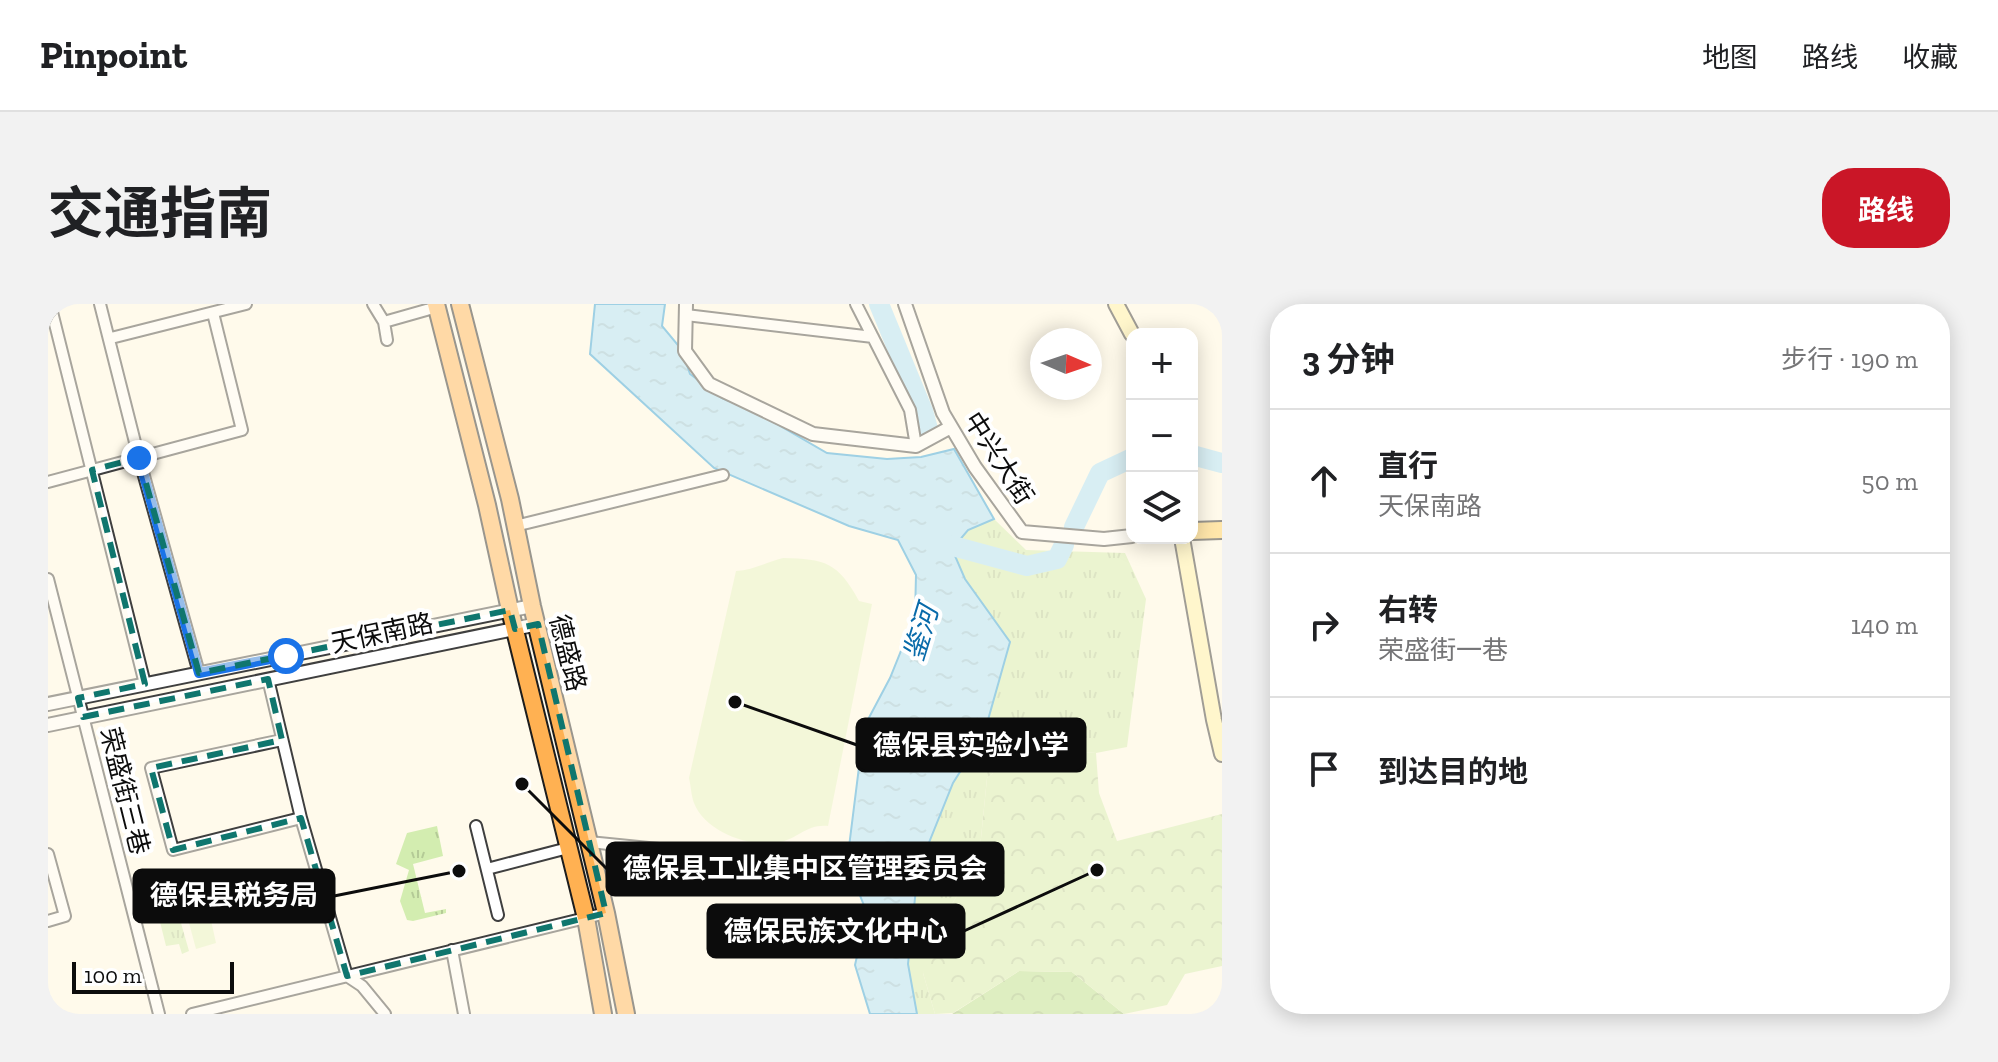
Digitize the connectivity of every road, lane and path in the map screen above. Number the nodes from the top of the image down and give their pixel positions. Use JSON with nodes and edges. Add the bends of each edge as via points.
{"nodes":[{"id":1,"x":50,"y":304,"type":"edge"},
{"id":2,"x":100,"y":304,"type":"edge"},
{"id":3,"x":246,"y":304,"type":"edge"},
{"id":4,"x":373,"y":304,"type":"edge"},
{"id":5,"x":460,"y":304,"type":"edge"},
{"id":6,"x":856,"y":304,"type":"edge"},
{"id":7,"x":905,"y":304,"type":"edge"},
{"id":8,"x":1116,"y":304,"type":"edge"},
{"id":9,"x":436,"y":306,"type":"edge"},
{"id":10,"x":686,"y":310,"type":"edge"},
{"id":11,"x":213,"y":313,"type":"junction"},
{"id":12,"x":384,"y":322,"type":"junction"},
{"id":13,"x":1129,"y":328,"type":"edge"},
{"id":14,"x":873,"y":337,"type":"junction"},
{"id":15,"x":111,"y":338,"type":"junction"},
{"id":16,"x":387,"y":340,"type":"dead end"},
{"id":17,"x":951,"y":427,"type":"junction"},
{"id":18,"x":916,"y":446,"type":"junction"},
{"id":19,"x":139,"y":458,"type":"junction"},
{"id":20,"x":92,"y":470,"type":"junction"},
{"id":21,"x":723,"y":475,"type":"dead end"},
{"id":22,"x":48,"y":482,"type":"edge"},
{"id":23,"x":515,"y":526,"type":"junction"},
{"id":24,"x":1222,"y":530,"type":"edge"},
{"id":25,"x":1198,"y":531,"type":"edge"},
{"id":26,"x":1126,"y":537,"type":"edge"},
{"id":27,"x":1183,"y":544,"type":"edge"},
{"id":28,"x":48,"y":579,"type":"edge"},
{"id":29,"x":532,"y":606,"type":"junction"},
{"id":30,"x":510,"y":610,"type":"junction"},
{"id":31,"x":538,"y":624,"type":"junction"},
{"id":32,"x":515,"y":629,"type":"junction"},
{"id":33,"x":199,"y":673,"type":"junction"},
{"id":34,"x":268,"y":679,"type":"junction"},
{"id":35,"x":145,"y":684,"type":"junction"},
{"id":36,"x":78,"y":698,"type":"junction"},
{"id":37,"x":48,"y":704,"type":"edge"},
{"id":38,"x":83,"y":717,"type":"junction"},
{"id":39,"x":48,"y":725,"type":"edge"},
{"id":40,"x":282,"y":740,"type":"junction"},
{"id":41,"x":1222,"y":754,"type":"edge"},
{"id":42,"x":301,"y":818,"type":"junction"},
{"id":43,"x":476,"y":826,"type":"dead end"},
{"id":44,"x":589,"y":842,"type":"junction"},
{"id":45,"x":568,"y":848,"type":"junction"},
{"id":46,"x":48,"y":854,"type":"edge"},
{"id":47,"x":828,"y":866,"type":"dead end"},
{"id":48,"x":487,"y":869,"type":"junction"},
{"id":49,"x":606,"y":913,"type":"junction"},
{"id":50,"x":498,"y":915,"type":"dead end"},
{"id":51,"x":586,"y":918,"type":"junction"},
{"id":52,"x":48,"y":921,"type":"edge"},
{"id":53,"x":452,"y":950,"type":"junction"},
{"id":54,"x":347,"y":976,"type":"junction"},
{"id":55,"x":159,"y":1014,"type":"edge"},
{"id":56,"x":192,"y":1014,"type":"edge"},
{"id":57,"x":385,"y":1014,"type":"edge"},
{"id":58,"x":464,"y":1014,"type":"edge"},
{"id":59,"x":603,"y":1014,"type":"edge"},
{"id":60,"x":626,"y":1014,"type":"edge"}],
"edges":[{"from":1,"to":20,"type":"street"},
{"from":2,"to":15,"type":"street"},
{"from":3,"to":11,"type":"street"},
{"from":4,"to":12,"type":"street"},
{"from":5,"to":23,"type":"highway","name":"德盛路"},
{"from":6,"to":14,"type":"street"},
{"from":7,"to":17,"type":"street","name":"中兴大街"},
{"from":8,"to":13,"type":"main road"},
{"from":9,"to":12,"type":"street"},
{"from":9,"to":30,"type":"highway"},
{"from":10,"to":14,"type":"street"},
{"from":10,"to":18,"type":"street","via":[[685,351],[709,384],[813,434]]},
{"from":11,"to":15,"type":"street"},
{"from":11,"to":19,"type":"street","via":[[242,430]]},
{"from":12,"to":16,"type":"street"},
{"from":14,"to":18,"type":"street","via":[[910,410]]},
{"from":15,"to":19,"type":"street"},
{"from":17,"to":18,"type":"street"},
{"from":17,"to":26,"type":"street","name":"中兴大街","via":[[1022,532]]},
{"from":19,"to":20,"type":"street"},
{"from":19,"to":33,"type":"street"},
{"from":20,"to":22,"type":"street"},
{"from":20,"to":35,"type":"street"},
{"from":21,"to":23,"type":"street"},
{"from":23,"to":29,"type":"highway","name":"德盛路"},
{"from":24,"to":25,"type":"main road"},
{"from":27,"to":41,"type":"main road"},
{"from":28,"to":36,"type":"street","name":"荣盛街三巷"},
{"from":29,"to":30,"type":"street","name":"天保南路"},
{"from":29,"to":31,"type":"highway","name":"德盛路"},
{"from":30,"to":32,"type":"highway"},
{"from":30,"to":33,"type":"street","name":"天保南路"},
{"from":31,"to":32,"type":"street","name":"天保南路"},
{"from":31,"to":44,"type":"highway","name":"德盛路"},
{"from":32,"to":34,"type":"street","name":"天保南路"},
{"from":32,"to":45,"type":"highway"},
{"from":33,"to":35,"type":"street","name":"天保南路"},
{"from":34,"to":38,"type":"street","name":"天保南路"},
{"from":34,"to":40,"type":"street"},
{"from":35,"to":36,"type":"street","name":"天保南路"},
{"from":36,"to":37,"type":"street","name":"天保南路"},
{"from":36,"to":38,"type":"street","name":"荣盛街三巷"},
{"from":38,"to":39,"type":"street","name":"天保南路"},
{"from":38,"to":55,"type":"street","name":"荣盛街三巷"},
{"from":40,"to":42,"type":"street"},
{"from":40,"to":42,"type":"street","via":[[151,768],[173,850]]},
{"from":42,"to":54,"type":"street"},
{"from":43,"to":48,"type":"street"},
{"from":44,"to":47,"type":"street"},
{"from":44,"to":49,"type":"highway","name":"德盛路"},
{"from":45,"to":48,"type":"street"},
{"from":45,"to":51,"type":"highway"},
{"from":46,"to":52,"type":"street","via":[[65,916]]},
{"from":48,"to":50,"type":"street"},
{"from":49,"to":51,"type":"street"},
{"from":49,"to":60,"type":"highway","name":"德盛路"},
{"from":51,"to":53,"type":"street"},
{"from":51,"to":59,"type":"highway"},
{"from":53,"to":54,"type":"street"},
{"from":53,"to":58,"type":"street"},
{"from":54,"to":56,"type":"street"},
{"from":54,"to":57,"type":"street"}]}
